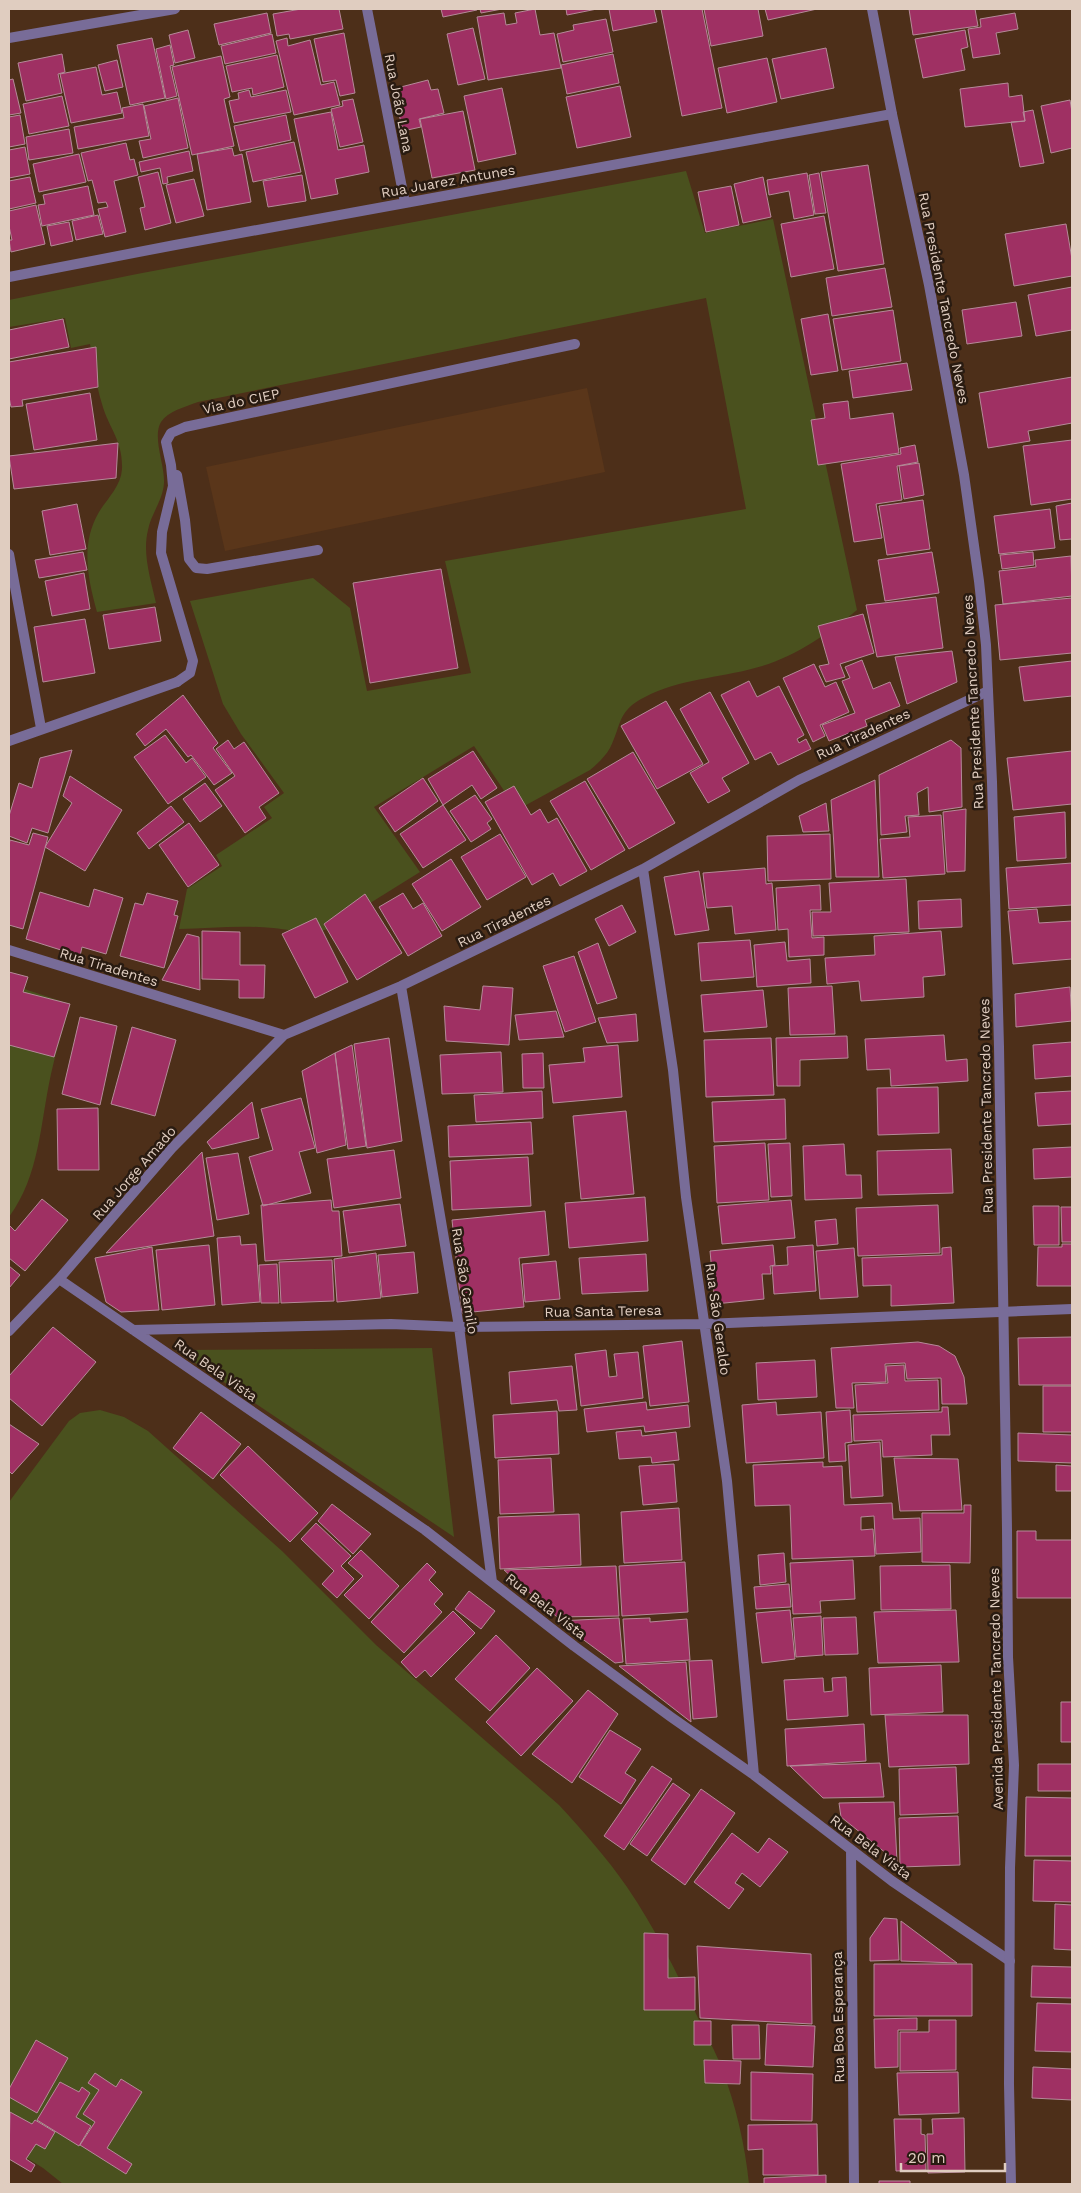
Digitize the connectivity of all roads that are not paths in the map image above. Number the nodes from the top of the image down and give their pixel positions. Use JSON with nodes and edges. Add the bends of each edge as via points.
{"nodes":[{"id":1,"x":175,"y":9,"type":"edge"},
{"id":2,"x":367,"y":9,"type":"edge"},
{"id":3,"x":872,"y":9,"type":"edge"},
{"id":4,"x":9,"y":38,"type":"edge"},
{"id":5,"x":892,"y":114,"type":"junction"},
{"id":6,"x":405,"y":203,"type":"junction"},
{"id":7,"x":9,"y":277,"type":"edge"},
{"id":8,"x":576,"y":344,"type":"dead end"},
{"id":9,"x":167,"y":448,"type":"junction"},
{"id":10,"x":318,"y":550,"type":"dead end"},
{"id":11,"x":9,"y":554,"type":"edge"},
{"id":12,"x":988,"y":691,"type":"junction"},
{"id":13,"x":41,"y":728,"type":"junction"},
{"id":14,"x":11,"y":736,"type":"edge"},
{"id":15,"x":643,"y":869,"type":"junction"},
{"id":16,"x":9,"y":950,"type":"edge"},
{"id":17,"x":401,"y":986,"type":"junction"},
{"id":18,"x":284,"y":1035,"type":"junction"},
{"id":19,"x":59,"y":1279,"type":"junction"},
{"id":20,"x":1072,"y":1309,"type":"edge"},
{"id":21,"x":1002,"y":1313,"type":"junction"},
{"id":22,"x":705,"y":1324,"type":"junction"},
{"id":23,"x":459,"y":1327,"type":"junction"},
{"id":24,"x":133,"y":1330,"type":"junction"},
{"id":25,"x":9,"y":1331,"type":"edge"},
{"id":26,"x":492,"y":1582,"type":"junction"},
{"id":27,"x":754,"y":1774,"type":"junction"},
{"id":28,"x":851,"y":1850,"type":"junction"},
{"id":29,"x":1010,"y":1961,"type":"junction"},
{"id":30,"x":854,"y":2184,"type":"edge"},
{"id":31,"x":1011,"y":2184,"type":"edge"}],
"edges":[{"from":1,"to":4,"type":"street"},
{"from":2,"to":6,"type":"street","name":"Rua João Lana"},
{"from":3,"to":5,"type":"street","name":"Rua Presidente Tancredo Neves"},
{"from":5,"to":6,"type":"street","name":"Rua Juarez Antunes"},
{"from":5,"to":12,"type":"street","name":"Rua Presidente Tancredo Neves","via":[[929,285],[964,475],[979,581]]},
{"from":6,"to":7,"type":"street","name":"Rua Juarez Antunes"},
{"from":8,"to":9,"type":"street","name":"Via do CIEP","via":[[185,427],[171,433],[166,440]]},
{"from":9,"to":10,"type":"street","via":[[178,479],[189,559],[194,567],[207,570]]},
{"from":9,"to":13,"type":"street","via":[[172,486],[161,553],[193,662],[190,672],[177,682]]},
{"from":11,"to":13,"type":"street"},
{"from":12,"to":15,"type":"street","name":"Rua Tiradentes","via":[[799,780]]},
{"from":12,"to":21,"type":"street","name":"Rua Presidente Tancredo Neves","via":[[996,900]]},
{"from":13,"to":14,"type":"street"},
{"from":15,"to":17,"type":"street","name":"Rua Tiradentes"},
{"from":15,"to":22,"type":"street","name":"Rua São Geraldo"},
{"from":16,"to":18,"type":"street","name":"Rua Tiradentes"},
{"from":17,"to":18,"type":"street","name":"Rua Tiradentes"},
{"from":17,"to":23,"type":"street","name":"Rua São Camilo"},
{"from":18,"to":19,"type":"street","name":"Rua Jorge Amado","via":[[172,1148]]},
{"from":19,"to":24,"type":"street","name":"Rua Bela Vista"},
{"from":19,"to":25,"type":"street","name":"Rua Jorge Amado"},
{"from":20,"to":21,"type":"street","name":"Rua Santa Teresa"},
{"from":21,"to":22,"type":"street","name":"Rua Santa Teresa"},
{"from":21,"to":29,"type":"street","name":"Avenida Presidente Tancredo Neves","via":[[1008,1657],[1014,1765]]},
{"from":22,"to":23,"type":"street","name":"Rua Santa Teresa"},
{"from":22,"to":27,"type":"street","name":"Rua São Geraldo","via":[[727,1481]]},
{"from":23,"to":24,"type":"street","name":"Rua Santa Teresa","via":[[391,1324]]},
{"from":23,"to":26,"type":"street","name":"Rua São Camilo"},
{"from":24,"to":26,"type":"street","name":"Rua Bela Vista","via":[[425,1530]]},
{"from":26,"to":27,"type":"street","name":"Rua Bela Vista","via":[[671,1718]]},
{"from":27,"to":28,"type":"street","name":"Rua Bela Vista"},
{"from":28,"to":29,"type":"street","name":"Rua Bela Vista","via":[[892,1882]]},
{"from":28,"to":30,"type":"street","name":"Rua Boa Esperança"},
{"from":29,"to":31,"type":"street","name":"Avenida Presidente Tancredo Neves","via":[[1008,2084]]}]}
